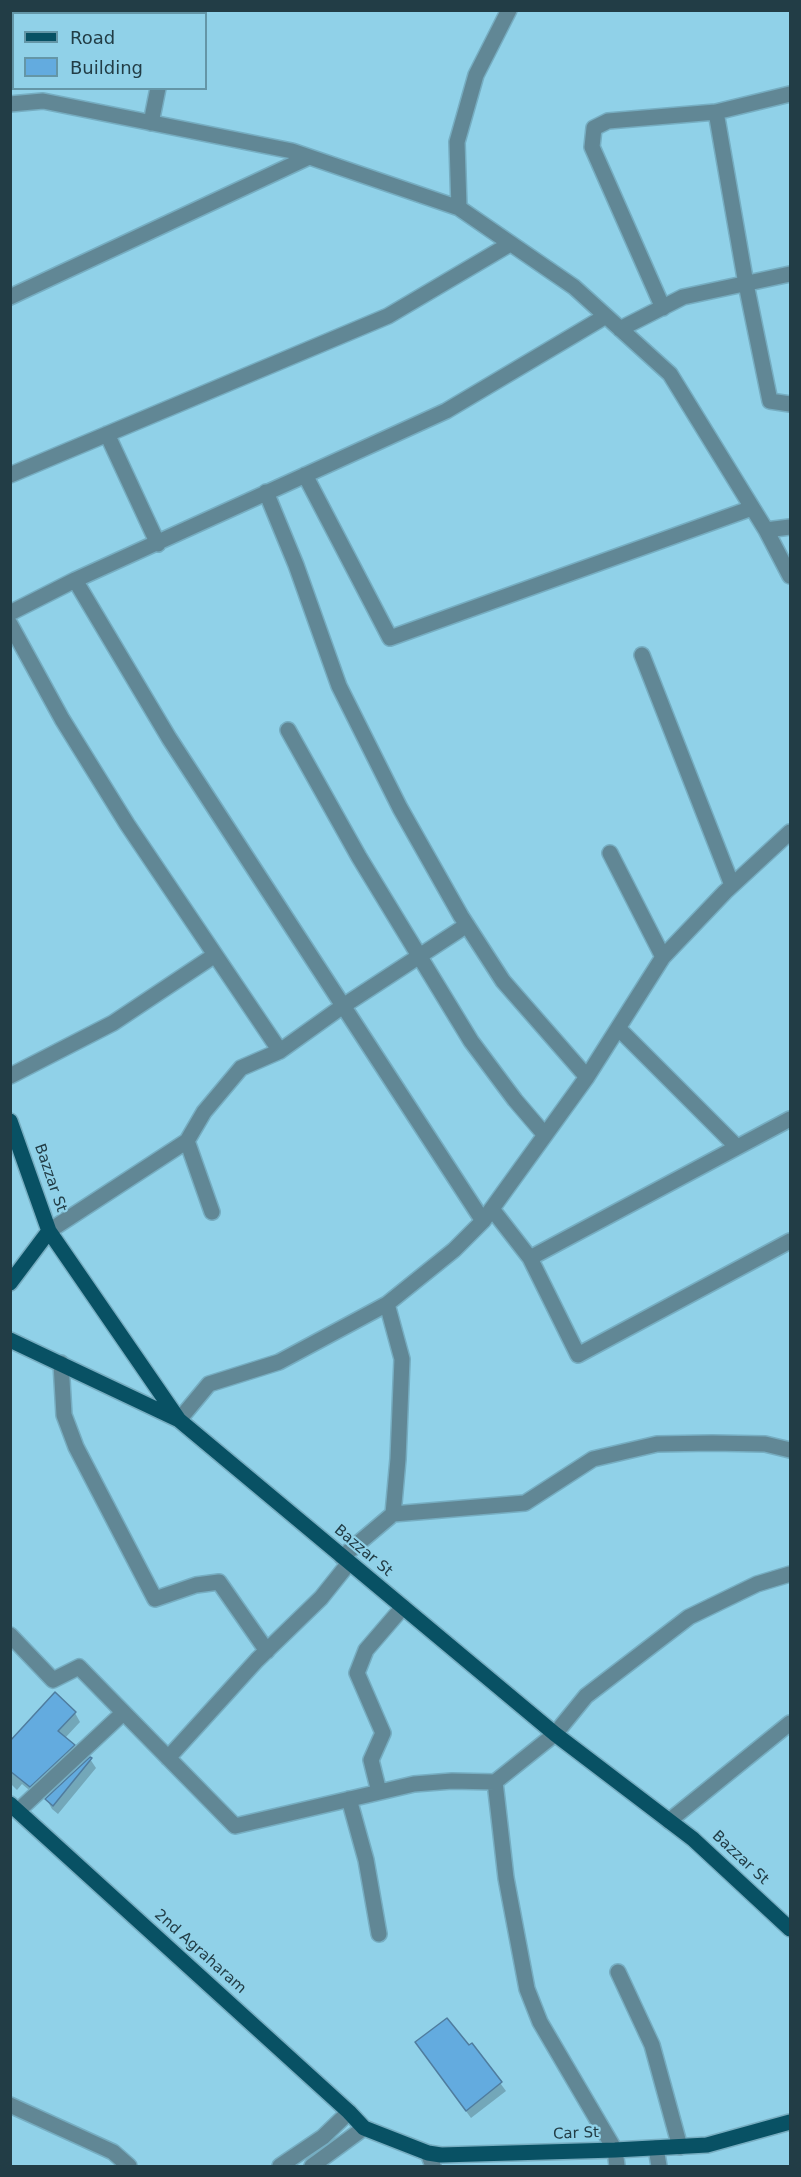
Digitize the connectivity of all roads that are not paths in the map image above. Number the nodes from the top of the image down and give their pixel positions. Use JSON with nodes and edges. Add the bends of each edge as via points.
{"nodes":[{"id":1,"x":509,"y":10,"type":"edge"},
{"id":2,"x":158,"y":90,"type":"edge"},
{"id":3,"x":790,"y":94,"type":"edge"},
{"id":4,"x":10,"y":104,"type":"edge"},
{"id":5,"x":716,"y":112,"type":"junction"},
{"id":6,"x":151,"y":123,"type":"junction"},
{"id":7,"x":309,"y":157,"type":"junction"},
{"id":8,"x":459,"y":208,"type":"junction"},
{"id":9,"x":510,"y":244,"type":"junction"},
{"id":10,"x":790,"y":274,"type":"edge"},
{"id":11,"x":747,"y":284,"type":"junction"},
{"id":12,"x":10,"y":297,"type":"edge"},
{"id":13,"x":663,"y":308,"type":"junction"},
{"id":14,"x":606,"y":316,"type":"junction"},
{"id":15,"x":620,"y":329,"type":"junction"},
{"id":16,"x":790,"y":404,"type":"edge"},
{"id":17,"x":107,"y":434,"type":"junction"},
{"id":18,"x":305,"y":475,"type":"junction"},
{"id":19,"x":10,"y":476,"type":"edge"},
{"id":20,"x":266,"y":492,"type":"junction"},
{"id":21,"x":752,"y":508,"type":"junction"},
{"id":22,"x":790,"y":527,"type":"edge"},
{"id":23,"x":766,"y":530,"type":"junction"},
{"id":24,"x":158,"y":544,"type":"junction"},
{"id":25,"x":790,"y":576,"type":"edge"},
{"id":26,"x":75,"y":580,"type":"junction"},
{"id":27,"x":10,"y":613,"type":"edge"},
{"id":28,"x":10,"y":624,"type":"edge"},
{"id":29,"x":642,"y":655,"type":"dead end"},
{"id":30,"x":288,"y":730,"type":"dead end"},
{"id":31,"x":790,"y":832,"type":"edge"},
{"id":32,"x":610,"y":853,"type":"dead end"},
{"id":33,"x":732,"y":885,"type":"junction"},
{"id":34,"x":467,"y":925,"type":"junction"},
{"id":35,"x":215,"y":956,"type":"junction"},
{"id":36,"x":419,"y":956,"type":"junction"},
{"id":37,"x":663,"y":957,"type":"junction"},
{"id":38,"x":342,"y":1006,"type":"junction"},
{"id":39,"x":618,"y":1028,"type":"junction"},
{"id":40,"x":280,"y":1051,"type":"junction"},
{"id":41,"x":10,"y":1076,"type":"edge"},
{"id":42,"x":587,"y":1077,"type":"junction"},
{"id":43,"x":790,"y":1119,"type":"edge"},
{"id":44,"x":10,"y":1121,"type":"edge"},
{"id":45,"x":545,"y":1135,"type":"junction"},
{"id":46,"x":188,"y":1141,"type":"junction"},
{"id":47,"x":737,"y":1147,"type":"junction"},
{"id":48,"x":212,"y":1212,"type":"dead end"},
{"id":49,"x":488,"y":1215,"type":"junction"},
{"id":50,"x":49,"y":1231,"type":"junction"},
{"id":51,"x":790,"y":1241,"type":"edge"},
{"id":52,"x":530,"y":1258,"type":"junction"},
{"id":53,"x":10,"y":1283,"type":"edge"},
{"id":54,"x":387,"y":1304,"type":"junction"},
{"id":55,"x":10,"y":1340,"type":"edge"},
{"id":56,"x":61,"y":1363,"type":"junction"},
{"id":57,"x":179,"y":1420,"type":"junction"},
{"id":58,"x":790,"y":1450,"type":"edge"},
{"id":59,"x":393,"y":1514,"type":"junction"},
{"id":60,"x":346,"y":1560,"type":"junction"},
{"id":61,"x":790,"y":1574,"type":"edge"},
{"id":62,"x":403,"y":1607,"type":"junction"},
{"id":63,"x":10,"y":1635,"type":"edge"},
{"id":64,"x":267,"y":1651,"type":"junction"},
{"id":65,"x":123,"y":1713,"type":"junction"},
{"id":66,"x":790,"y":1723,"type":"edge"},
{"id":67,"x":555,"y":1734,"type":"junction"},
{"id":68,"x":168,"y":1758,"type":"junction"},
{"id":69,"x":495,"y":1782,"type":"junction"},
{"id":70,"x":379,"y":1792,"type":"junction"},
{"id":71,"x":349,"y":1799,"type":"junction"},
{"id":72,"x":14,"y":1808,"type":"edge"},
{"id":73,"x":669,"y":1821,"type":"junction"},
{"id":74,"x":790,"y":1929,"type":"edge"},
{"id":75,"x":379,"y":1934,"type":"dead end"},
{"id":76,"x":618,"y":1972,"type":"dead end"},
{"id":77,"x":10,"y":2104,"type":"edge"},
{"id":78,"x":349,"y":2112,"type":"junction"},
{"id":79,"x":790,"y":2121,"type":"edge"},
{"id":80,"x":364,"y":2128,"type":"junction"},
{"id":81,"x":680,"y":2147,"type":"junction"},
{"id":82,"x":656,"y":2148,"type":"junction"},
{"id":83,"x":615,"y":2151,"type":"junction"},
{"id":84,"x":430,"y":2160,"type":"edge"},
{"id":85,"x":129,"y":2166,"type":"edge"},
{"id":86,"x":280,"y":2166,"type":"edge"},
{"id":87,"x":312,"y":2166,"type":"edge"},
{"id":88,"x":617,"y":2166,"type":"edge"},
{"id":89,"x":659,"y":2166,"type":"edge"}],
"edges":[{"from":1,"to":8,"type":"street","via":[[476,75],[457,142]]},
{"from":2,"to":6,"type":"street"},
{"from":3,"to":5,"type":"street"},
{"from":4,"to":6,"type":"street","via":[[43,101]]},
{"from":5,"to":11,"type":"street"},
{"from":5,"to":13,"type":"street","via":[[608,121],[594,128],[592,147]]},
{"from":6,"to":7,"type":"street"},
{"from":7,"to":8,"type":"street"},
{"from":7,"to":12,"type":"street"},
{"from":8,"to":9,"type":"street"},
{"from":9,"to":14,"type":"street","via":[[574,287]]},
{"from":9,"to":17,"type":"street","via":[[388,316]]},
{"from":10,"to":11,"type":"street"},
{"from":11,"to":13,"type":"street","via":[[684,297]]},
{"from":11,"to":16,"type":"street","via":[[770,401]]},
{"from":13,"to":15,"type":"street"},
{"from":14,"to":15,"type":"street"},
{"from":14,"to":18,"type":"street","via":[[446,411]]},
{"from":15,"to":21,"type":"street","via":[[670,374]]},
{"from":17,"to":19,"type":"street"},
{"from":17,"to":24,"type":"street"},
{"from":18,"to":20,"type":"street"},
{"from":18,"to":21,"type":"street","via":[[390,638]]},
{"from":20,"to":24,"type":"street"},
{"from":20,"to":34,"type":"street","via":[[339,686],[400,808]]},
{"from":21,"to":23,"type":"street"},
{"from":22,"to":23,"type":"street"},
{"from":23,"to":25,"type":"street"},
{"from":24,"to":26,"type":"street"},
{"from":26,"to":27,"type":"street"},
{"from":26,"to":38,"type":"street","via":[[169,738]]},
{"from":28,"to":35,"type":"street","via":[[62,719]]},
{"from":29,"to":33,"type":"street"},
{"from":30,"to":36,"type":"street"},
{"from":31,"to":33,"type":"street"},
{"from":32,"to":37,"type":"street"},
{"from":33,"to":37,"type":"street"},
{"from":34,"to":36,"type":"street"},
{"from":34,"to":42,"type":"street","via":[[503,981]]},
{"from":35,"to":40,"type":"street"},
{"from":35,"to":41,"type":"street","via":[[113,1023]]},
{"from":36,"to":38,"type":"street"},
{"from":36,"to":45,"type":"street","via":[[471,1041]]},
{"from":37,"to":39,"type":"street"},
{"from":38,"to":40,"type":"street"},
{"from":38,"to":49,"type":"street"},
{"from":39,"to":42,"type":"street"},
{"from":39,"to":47,"type":"street"},
{"from":40,"to":46,"type":"street","via":[[241,1068],[204,1112]]},
{"from":42,"to":45,"type":"street"},
{"from":43,"to":47,"type":"street"},
{"from":44,"to":50,"type":"main road","name":"Bazzar St"},
{"from":45,"to":49,"type":"street"},
{"from":46,"to":48,"type":"street"},
{"from":46,"to":50,"type":"street"},
{"from":47,"to":52,"type":"street"},
{"from":49,"to":52,"type":"street"},
{"from":49,"to":54,"type":"street","via":[[454,1250]]},
{"from":50,"to":53,"type":"main road"},
{"from":50,"to":57,"type":"main road","name":"Bazzar St"},
{"from":51,"to":52,"type":"street","via":[[579,1355]]},
{"from":54,"to":57,"type":"street","via":[[279,1362],[209,1384]]},
{"from":54,"to":59,"type":"street","via":[[402,1359]]},
{"from":55,"to":56,"type":"main road"},
{"from":56,"to":57,"type":"main road"},
{"from":56,"to":64,"type":"street","via":[[64,1414],[76,1447],[155,1599],[196,1585],[219,1582]]},
{"from":57,"to":60,"type":"main road","name":"Bazzar St"},
{"from":58,"to":59,"type":"street","via":[[754,1444],[657,1444],[593,1458],[525,1503]]},
{"from":59,"to":60,"type":"street"},
{"from":60,"to":62,"type":"main road","name":"Bazzar St"},
{"from":60,"to":64,"type":"street","via":[[321,1598]]},
{"from":61,"to":67,"type":"street","via":[[757,1584],[689,1617],[586,1696]]},
{"from":62,"to":67,"type":"main road","name":"Bazzar St"},
{"from":62,"to":70,"type":"street","via":[[366,1650],[357,1673],[383,1733],[371,1760]]},
{"from":63,"to":65,"type":"street","via":[[53,1680],[79,1667]]},
{"from":64,"to":68,"type":"street"},
{"from":65,"to":68,"type":"street"},
{"from":65,"to":72,"type":"street"},
{"from":66,"to":73,"type":"street"},
{"from":67,"to":69,"type":"street"},
{"from":67,"to":73,"type":"main road","name":"Bazzar St"},
{"from":68,"to":71,"type":"street","via":[[235,1826]]},
{"from":69,"to":70,"type":"street","via":[[414,1784]]},
{"from":69,"to":83,"type":"street","via":[[506,1878],[526,1989],[540,2022]]},
{"from":70,"to":71,"type":"street"},
{"from":71,"to":75,"type":"street","via":[[366,1860]]},
{"from":72,"to":78,"type":"main road","name":"2nd Agraharam"},
{"from":73,"to":74,"type":"main road","name":"Bazzar St"},
{"from":76,"to":81,"type":"street","via":[[652,2045]]},
{"from":77,"to":85,"type":"street","via":[[113,2152]]},
{"from":78,"to":80,"type":"main road","name":"2nd Agraharam"},
{"from":78,"to":86,"type":"street","via":[[322,2137]]},
{"from":79,"to":81,"type":"main road","name":"Car St","via":[[707,2145]]},
{"from":80,"to":84,"type":"main road","name":"Car St"},
{"from":80,"to":87,"type":"street"},
{"from":81,"to":82,"type":"main road","name":"Car St"},
{"from":82,"to":83,"type":"main road","name":"Car St"},
{"from":82,"to":89,"type":"street"},
{"from":83,"to":84,"type":"main road","name":"Car St","via":[[441,2155]]},
{"from":83,"to":88,"type":"street"}]}
